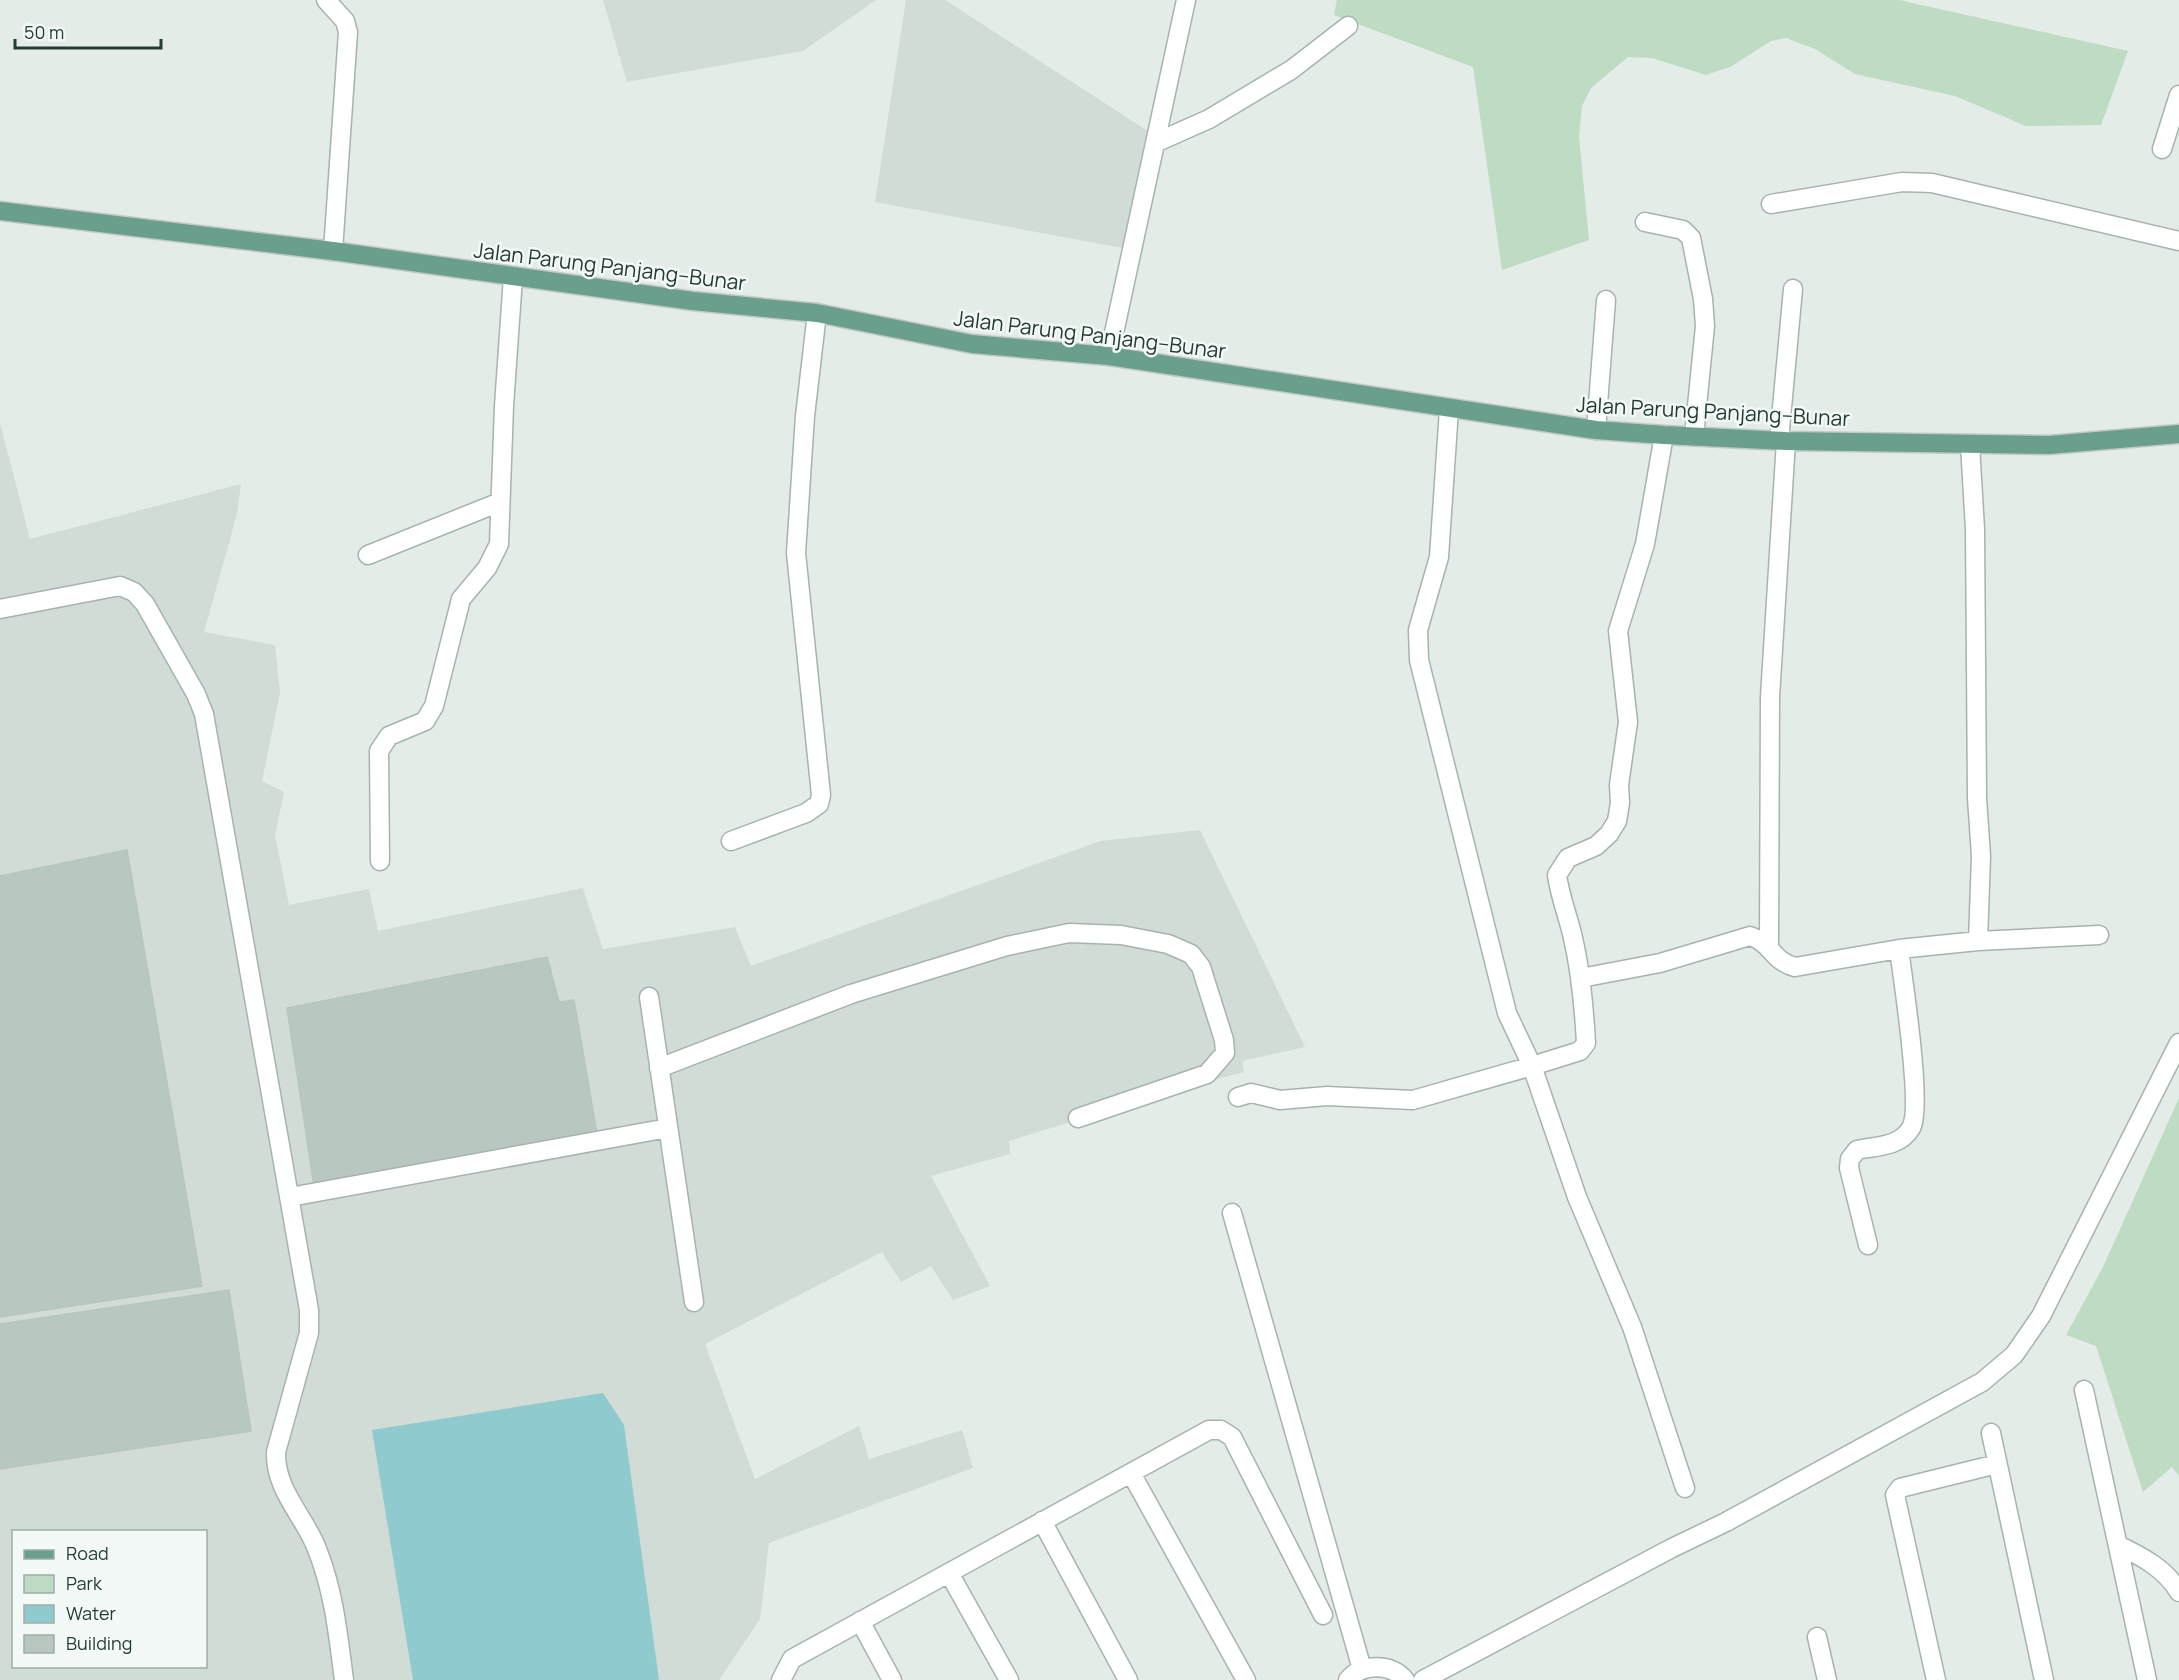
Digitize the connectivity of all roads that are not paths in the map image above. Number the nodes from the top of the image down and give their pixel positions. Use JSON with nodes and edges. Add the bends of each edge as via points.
{"nodes":[{"id":1,"x":326,"y":0,"type":"edge"},
{"id":2,"x":1186,"y":0,"type":"edge"},
{"id":3,"x":1348,"y":26,"type":"dead end"},
{"id":4,"x":2179,"y":95,"type":"edge"},
{"id":5,"x":1155,"y":143,"type":"junction"},
{"id":6,"x":2162,"y":149,"type":"dead end"},
{"id":7,"x":1771,"y":204,"type":"dead end"},
{"id":8,"x":0,"y":211,"type":"edge"},
{"id":9,"x":1645,"y":222,"type":"dead end"},
{"id":10,"x":2179,"y":241,"type":"edge"},
{"id":11,"x":333,"y":251,"type":"junction"},
{"id":12,"x":513,"y":277,"type":"junction"},
{"id":13,"x":1793,"y":289,"type":"dead end"},
{"id":14,"x":1606,"y":300,"type":"dead end"},
{"id":15,"x":817,"y":314,"type":"junction"},
{"id":16,"x":1109,"y":357,"type":"junction"},
{"id":17,"x":1449,"y":409,"type":"junction"},
{"id":18,"x":1596,"y":430,"type":"junction"},
{"id":19,"x":2179,"y":434,"type":"edge"},
{"id":20,"x":1664,"y":435,"type":"junction"},
{"id":21,"x":1694,"y":436,"type":"junction"},
{"id":22,"x":1783,"y":440,"type":"junction"},
{"id":23,"x":1970,"y":445,"type":"junction"},
{"id":24,"x":500,"y":502,"type":"junction"},
{"id":25,"x":368,"y":555,"type":"dead end"},
{"id":26,"x":0,"y":609,"type":"edge"},
{"id":27,"x":731,"y":841,"type":"dead end"},
{"id":28,"x":380,"y":861,"type":"dead end"},
{"id":29,"x":2099,"y":935,"type":"dead end"},
{"id":30,"x":1978,"y":941,"type":"junction"},
{"id":31,"x":1769,"y":949,"type":"junction"},
{"id":32,"x":1899,"y":949,"type":"junction"},
{"id":33,"x":1581,"y":978,"type":"junction"},
{"id":34,"x":649,"y":997,"type":"dead end"},
{"id":35,"x":2179,"y":1043,"type":"edge"},
{"id":36,"x":1532,"y":1066,"type":"junction"},
{"id":37,"x":659,"y":1068,"type":"junction"},
{"id":38,"x":1238,"y":1097,"type":"dead end"},
{"id":39,"x":1078,"y":1118,"type":"dead end"},
{"id":40,"x":668,"y":1128,"type":"junction"},
{"id":41,"x":290,"y":1197,"type":"junction"},
{"id":42,"x":1232,"y":1213,"type":"dead end"},
{"id":43,"x":1868,"y":1245,"type":"dead end"},
{"id":44,"x":694,"y":1302,"type":"dead end"},
{"id":45,"x":2084,"y":1390,"type":"dead end"},
{"id":46,"x":1991,"y":1433,"type":"dead end"},
{"id":47,"x":1997,"y":1464,"type":"junction"},
{"id":48,"x":1131,"y":1473,"type":"junction"},
{"id":49,"x":1685,"y":1488,"type":"dead end"},
{"id":50,"x":1042,"y":1521,"type":"junction"},
{"id":51,"x":2118,"y":1545,"type":"junction"},
{"id":52,"x":949,"y":1573,"type":"junction"},
{"id":53,"x":2179,"y":1592,"type":"edge"},
{"id":54,"x":1323,"y":1616,"type":"dead end"},
{"id":55,"x":860,"y":1621,"type":"junction"},
{"id":56,"x":1817,"y":1637,"type":"dead end"},
{"id":57,"x":1355,"y":1675,"type":"edge"},
{"id":58,"x":344,"y":1680,"type":"edge"},
{"id":59,"x":781,"y":1680,"type":"edge"},
{"id":60,"x":892,"y":1680,"type":"edge"},
{"id":61,"x":1009,"y":1680,"type":"edge"},
{"id":62,"x":1128,"y":1680,"type":"edge"},
{"id":63,"x":1246,"y":1680,"type":"edge"},
{"id":64,"x":1405,"y":1680,"type":"edge"},
{"id":65,"x":1423,"y":1680,"type":"edge"},
{"id":66,"x":1827,"y":1680,"type":"edge"},
{"id":67,"x":1936,"y":1680,"type":"edge"},
{"id":68,"x":2044,"y":1680,"type":"edge"},
{"id":69,"x":2147,"y":1680,"type":"edge"}],
"edges":[{"from":1,"to":11,"type":"street","via":[[345,21],[348,32]]},
{"from":2,"to":5,"type":"street"},
{"from":3,"to":5,"type":"street","via":[[1291,70],[1209,119]]},
{"from":4,"to":6,"type":"street"},
{"from":5,"to":16,"type":"street"},
{"from":7,"to":10,"type":"street","via":[[1902,182],[1932,183]]},
{"from":8,"to":11,"type":"main road","name":"Jalan Parung Panjang–Bunar"},
{"from":9,"to":21,"type":"street","via":[[1683,230],[1691,238],[1705,326]]},
{"from":11,"to":12,"type":"main road","name":"Jalan Parung Panjang–Bunar"},
{"from":12,"to":15,"type":"main road","name":"Jalan Parung Panjang–Bunar"},
{"from":12,"to":24,"type":"street"},
{"from":13,"to":22,"type":"street"},
{"from":14,"to":18,"type":"street"},
{"from":15,"to":16,"type":"main road","name":"Jalan Parung Panjang–Bunar","via":[[972,344]]},
{"from":15,"to":27,"type":"street","via":[[805,416],[796,553],[821,795],[819,804],[806,813]]},
{"from":16,"to":17,"type":"main road","name":"Jalan Parung Panjang–Bunar"},
{"from":17,"to":18,"type":"main road","name":"Jalan Parung Panjang–Bunar"},
{"from":17,"to":36,"type":"street","via":[[1439,557],[1418,630],[1419,660],[1507,1013]]},
{"from":18,"to":20,"type":"main road","name":"Jalan Parung Panjang–Bunar"},
{"from":19,"to":23,"type":"main road","name":"Jalan Parung Panjang–Bunar","via":[[2049,445]]},
{"from":20,"to":21,"type":"main road","name":"Jalan Parung Panjang–Bunar"},
{"from":20,"to":33,"type":"street","via":[[1646,544],[1618,631],[1628,722],[1617,821],[1596,846],[1568,858],[1557,875]]},
{"from":21,"to":22,"type":"main road","name":"Jalan Parung Panjang–Bunar"},
{"from":22,"to":23,"type":"main road","name":"Jalan Parung Panjang–Bunar"},
{"from":22,"to":31,"type":"street","via":[[1770,697]]},
{"from":23,"to":30,"type":"street","via":[[1981,856]]},
{"from":24,"to":25,"type":"street"},
{"from":24,"to":28,"type":"street","via":[[499,544],[487,568],[461,599],[434,706],[425,721],[389,735],[379,751]]},
{"from":26,"to":41,"type":"street","via":[[120,586],[134,592],[145,604],[196,694],[204,714]]},
{"from":29,"to":30,"type":"street"},
{"from":30,"to":32,"type":"street"},
{"from":31,"to":32,"type":"street","via":[[1782,964],[1795,967]]},
{"from":31,"to":33,"type":"street","via":[[1762,940],[1750,936],[1660,963]]},
{"from":32,"to":43,"type":"street","via":[[1915,1118],[1897,1143],[1857,1150],[1850,1159]]},
{"from":33,"to":36,"type":"street","via":[[1585,1047]]},
{"from":34,"to":37,"type":"street"},
{"from":35,"to":65,"type":"street","via":[[2041,1316],[2014,1356],[1982,1382],[1726,1522]]},
{"from":36,"to":38,"type":"street","via":[[1413,1100],[1327,1096],[1280,1100],[1251,1093]]},
{"from":36,"to":49,"type":"street","via":[[1577,1197],[1632,1327]]},
{"from":37,"to":39,"type":"street","via":[[851,994],[1017,944],[1069,933],[1121,935],[1191,954],[1201,967],[1225,1053],[1206,1074]]},
{"from":37,"to":40,"type":"street"},
{"from":40,"to":41,"type":"street"},
{"from":40,"to":44,"type":"street"},
{"from":41,"to":58,"type":"street","via":[[309,1310],[309,1332],[275,1467],[316,1546],[331,1589]]},
{"from":42,"to":57,"type":"street"},
{"from":45,"to":51,"type":"street"},
{"from":46,"to":47,"type":"street"},
{"from":47,"to":67,"type":"street","via":[[1900,1488],[1895,1495]]},
{"from":47,"to":68,"type":"street"},
{"from":48,"to":50,"type":"street"},
{"from":48,"to":54,"type":"street","via":[[1209,1430],[1221,1430],[1232,1437]]},
{"from":48,"to":63,"type":"street"},
{"from":50,"to":52,"type":"street"},
{"from":50,"to":62,"type":"street"},
{"from":51,"to":53,"type":"street","via":[[2146,1559]]},
{"from":51,"to":69,"type":"street"},
{"from":52,"to":55,"type":"street"},
{"from":52,"to":61,"type":"street"},
{"from":55,"to":59,"type":"street","via":[[792,1659]]},
{"from":55,"to":60,"type":"street"},
{"from":56,"to":66,"type":"street"},
{"from":57,"to":64,"type":"street","via":[[1376,1666],[1390,1669]]}]}
